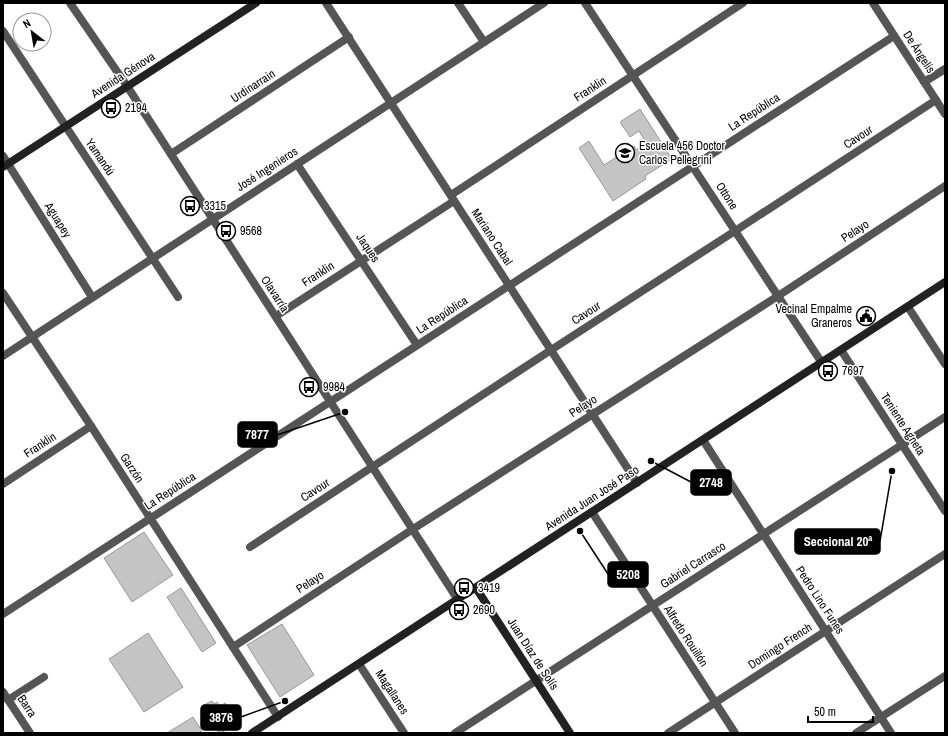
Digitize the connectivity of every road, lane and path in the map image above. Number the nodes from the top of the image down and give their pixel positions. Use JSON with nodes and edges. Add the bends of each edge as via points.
{"nodes":[{"id":1,"x":70,"y":3,"type":"edge"},
{"id":2,"x":256,"y":3,"type":"edge"},
{"id":3,"x":326,"y":3,"type":"edge"},
{"id":4,"x":458,"y":3,"type":"edge"},
{"id":5,"x":544,"y":3,"type":"edge"},
{"id":6,"x":585,"y":3,"type":"edge"},
{"id":7,"x":742,"y":3,"type":"edge"},
{"id":8,"x":873,"y":3,"type":"edge"},
{"id":9,"x":3,"y":31,"type":"edge"},
{"id":10,"x":894,"y":36,"type":"junction"},
{"id":11,"x":349,"y":37,"type":"junction"},
{"id":12,"x":484,"y":42,"type":"junction"},
{"id":13,"x":945,"y":69,"type":"edge"},
{"id":14,"x":633,"y":75,"type":"junction"},
{"id":15,"x":924,"y":82,"type":"junction"},
{"id":16,"x":127,"y":86,"type":"junction"},
{"id":17,"x":936,"y":100,"type":"junction"},
{"id":18,"x":391,"y":103,"type":"junction"},
{"id":19,"x":945,"y":114,"type":"edge"},
{"id":20,"x":65,"y":127,"type":"junction"},
{"id":21,"x":171,"y":154,"type":"junction"},
{"id":22,"x":3,"y":156,"type":"edge"},
{"id":23,"x":298,"y":164,"type":"junction"},
{"id":24,"x":6,"y":166,"type":"edge"},
{"id":25,"x":693,"y":167,"type":"junction"},
{"id":26,"x":945,"y":186,"type":"edge"},
{"id":27,"x":453,"y":198,"type":"junction"},
{"id":28,"x":213,"y":219,"type":"junction"},
{"id":29,"x":735,"y":231,"type":"junction"},
{"id":30,"x":153,"y":258,"type":"junction"},
{"id":31,"x":362,"y":260,"type":"junction"},
{"id":32,"x":945,"y":282,"type":"edge"},
{"id":33,"x":509,"y":286,"type":"junction"},
{"id":34,"x":3,"y":293,"type":"edge"},
{"id":35,"x":778,"y":296,"type":"junction"},
{"id":36,"x":92,"y":297,"type":"junction"},
{"id":37,"x":178,"y":297,"type":"dead end"},
{"id":38,"x":908,"y":307,"type":"junction"},
{"id":39,"x":276,"y":316,"type":"junction"},
{"id":40,"x":32,"y":337,"type":"junction"},
{"id":41,"x":417,"y":345,"type":"junction"},
{"id":42,"x":551,"y":350,"type":"junction"},
{"id":43,"x":841,"y":350,"type":"junction"},
{"id":44,"x":3,"y":356,"type":"edge"},
{"id":45,"x":822,"y":363,"type":"junction"},
{"id":46,"x":945,"y":364,"type":"edge"},
{"id":47,"x":330,"y":402,"type":"junction"},
{"id":48,"x":592,"y":415,"type":"junction"},
{"id":49,"x":945,"y":417,"type":"edge"},
{"id":50,"x":91,"y":426,"type":"junction"},
{"id":51,"x":702,"y":440,"type":"junction"},
{"id":52,"x":902,"y":445,"type":"junction"},
{"id":53,"x":373,"y":467,"type":"junction"},
{"id":54,"x":636,"y":483,"type":"junction"},
{"id":55,"x":3,"y":484,"type":"edge"},
{"id":56,"x":945,"y":511,"type":"edge"},
{"id":57,"x":592,"y":512,"type":"junction"},
{"id":58,"x":150,"y":518,"type":"junction"},
{"id":59,"x":413,"y":529,"type":"junction"},
{"id":60,"x":763,"y":534,"type":"junction"},
{"id":61,"x":250,"y":547,"type":"dead end"},
{"id":62,"x":945,"y":554,"type":"edge"},
{"id":63,"x":476,"y":588,"type":"junction"},
{"id":64,"x":458,"y":600,"type":"junction"},
{"id":65,"x":652,"y":606,"type":"junction"},
{"id":66,"x":3,"y":614,"type":"edge"},
{"id":67,"x":825,"y":631,"type":"junction"},
{"id":68,"x":233,"y":647,"type":"junction"},
{"id":69,"x":359,"y":664,"type":"junction"},
{"id":70,"x":945,"y":676,"type":"edge"},
{"id":71,"x":44,"y":677,"type":"dead end"},
{"id":72,"x":536,"y":681,"type":"junction"},
{"id":73,"x":3,"y":692,"type":"edge"},
{"id":74,"x":8,"y":700,"type":"junction"},
{"id":75,"x":715,"y":702,"type":"junction"},
{"id":76,"x":278,"y":716,"type":"junction"},
{"id":77,"x":881,"y":717,"type":"junction"},
{"id":78,"x":30,"y":733,"type":"edge"},
{"id":79,"x":252,"y":733,"type":"edge"},
{"id":80,"x":404,"y":733,"type":"edge"},
{"id":81,"x":455,"y":733,"type":"edge"},
{"id":82,"x":570,"y":733,"type":"edge"},
{"id":83,"x":668,"y":733,"type":"edge"},
{"id":84,"x":735,"y":733,"type":"edge"},
{"id":85,"x":856,"y":733,"type":"edge"},
{"id":86,"x":891,"y":733,"type":"edge"}],
"edges":[{"from":1,"to":16,"type":"street","name":"Olavarría"},
{"from":2,"to":16,"type":"main road","name":"Avenida Génova"},
{"from":3,"to":11,"type":"street","name":"Mariano Cabal"},
{"from":4,"to":12,"type":"street"},
{"from":5,"to":12,"type":"street","name":"José Ingenieros"},
{"from":6,"to":14,"type":"street","name":"Ottone"},
{"from":7,"to":14,"type":"street","name":"Franklin"},
{"from":8,"to":10,"type":"street","name":"De Ángelis"},
{"from":9,"to":20,"type":"street","name":"Yamandú"},
{"from":10,"to":15,"type":"street","name":"De Ángelis"},
{"from":10,"to":25,"type":"street","name":"La República"},
{"from":11,"to":18,"type":"street","name":"Mariano Cabal"},
{"from":11,"to":21,"type":"street","name":"Urdinarrain"},
{"from":12,"to":18,"type":"street","name":"José Ingenieros"},
{"from":13,"to":15,"type":"street"},
{"from":14,"to":25,"type":"street","name":"Ottone"},
{"from":14,"to":27,"type":"street","name":"Franklin"},
{"from":15,"to":17,"type":"street","name":"De Ángelis"},
{"from":16,"to":20,"type":"main road","name":"Avenida Génova"},
{"from":16,"to":21,"type":"street","name":"Olavarría"},
{"from":17,"to":19,"type":"street","name":"De Ángelis"},
{"from":17,"to":29,"type":"street","name":"Cavour"},
{"from":18,"to":23,"type":"street","name":"José Ingenieros"},
{"from":18,"to":27,"type":"street","name":"Mariano Cabal"},
{"from":20,"to":24,"type":"main road","name":"Avenida Génova"},
{"from":20,"to":30,"type":"street","name":"Yamandú"},
{"from":21,"to":28,"type":"street","name":"Olavarría"},
{"from":22,"to":24,"type":"street","name":"Aguapey"},
{"from":23,"to":28,"type":"street","name":"José Ingenieros"},
{"from":23,"to":31,"type":"street","name":"Jaques"},
{"from":24,"to":36,"type":"street","name":"Aguapey"},
{"from":25,"to":29,"type":"street","name":"Ottone"},
{"from":25,"to":33,"type":"street","name":"La República"},
{"from":26,"to":35,"type":"street","name":"Pelayo"},
{"from":27,"to":31,"type":"street","name":"Franklin"},
{"from":27,"to":33,"type":"street","name":"Mariano Cabal"},
{"from":28,"to":30,"type":"street","name":"José Ingenieros"},
{"from":28,"to":39,"type":"street","name":"Olavarría"},
{"from":29,"to":35,"type":"street","name":"Ottone"},
{"from":29,"to":42,"type":"street","name":"Cavour"},
{"from":30,"to":36,"type":"street","name":"José Ingenieros"},
{"from":30,"to":37,"type":"street","name":"Yamandú"},
{"from":31,"to":39,"type":"street","name":"Franklin"},
{"from":31,"to":41,"type":"street","name":"Jaques"},
{"from":32,"to":38,"type":"main road","name":"Avenida Juan José Paso"},
{"from":33,"to":41,"type":"street","name":"La República"},
{"from":33,"to":42,"type":"street","name":"Mariano Cabal"},
{"from":34,"to":40,"type":"street","name":"Garzón"},
{"from":35,"to":45,"type":"street","name":"Ottone"},
{"from":35,"to":48,"type":"street","name":"Pelayo"},
{"from":36,"to":40,"type":"street","name":"José Ingenieros"},
{"from":38,"to":43,"type":"main road","name":"Avenida Juan José Paso"},
{"from":38,"to":46,"type":"street"},
{"from":39,"to":47,"type":"street","name":"Olavarría"},
{"from":40,"to":44,"type":"street","name":"José Ingenieros"},
{"from":40,"to":50,"type":"street","name":"Garzón"},
{"from":41,"to":47,"type":"street","name":"La República"},
{"from":42,"to":48,"type":"street","name":"Mariano Cabal"},
{"from":42,"to":53,"type":"street","name":"Cavour"},
{"from":43,"to":45,"type":"main road","name":"Avenida Juan José Paso"},
{"from":43,"to":52,"type":"street","name":"Teniente Agneta"},
{"from":45,"to":51,"type":"main road","name":"Avenida Juan José Paso"},
{"from":47,"to":53,"type":"street","name":"Olavarría"},
{"from":47,"to":58,"type":"street","name":"La República"},
{"from":48,"to":54,"type":"street","name":"Mariano Cabal"},
{"from":48,"to":59,"type":"street","name":"Pelayo"},
{"from":49,"to":52,"type":"street","name":"Gabriel Carrasco"},
{"from":50,"to":55,"type":"street","name":"Franklin"},
{"from":50,"to":58,"type":"street","name":"Garzón"},
{"from":51,"to":54,"type":"main road","name":"Avenida Juan José Paso"},
{"from":51,"to":60,"type":"street","name":"Pedro Lino Funes"},
{"from":52,"to":56,"type":"street","name":"Teniente Agneta"},
{"from":52,"to":60,"type":"street","name":"Gabriel Carrasco"},
{"from":53,"to":59,"type":"street","name":"Olavarría"},
{"from":53,"to":61,"type":"street","name":"Cavour"},
{"from":54,"to":57,"type":"main road","name":"Avenida Juan José Paso"},
{"from":57,"to":63,"type":"main road","name":"Avenida Juan José Paso"},
{"from":57,"to":65,"type":"street","name":"Alfredo Rouillón"},
{"from":58,"to":66,"type":"street","name":"La República"},
{"from":58,"to":68,"type":"street","name":"Garzón"},
{"from":59,"to":64,"type":"street","name":"Olavarría"},
{"from":59,"to":68,"type":"street","name":"Pelayo"},
{"from":60,"to":65,"type":"street","name":"Gabriel Carrasco"},
{"from":60,"to":67,"type":"street","name":"Pedro Lino Funes"},
{"from":62,"to":67,"type":"street","name":"Domingo French"},
{"from":63,"to":64,"type":"main road","name":"Avenida Juan José Paso"},
{"from":63,"to":72,"type":"main road","name":"Juan Díaz de Solís"},
{"from":64,"to":69,"type":"main road","name":"Avenida Juan José Paso"},
{"from":65,"to":72,"type":"street","name":"Gabriel Carrasco"},
{"from":65,"to":75,"type":"street","name":"Alfredo Rouillón"},
{"from":67,"to":75,"type":"street","name":"Domingo French"},
{"from":67,"to":77,"type":"street","name":"Pedro Lino Funes"},
{"from":68,"to":76,"type":"street","name":"Garzón"},
{"from":69,"to":76,"type":"main road","name":"Avenida Juan José Paso"},
{"from":69,"to":80,"type":"street","name":"Magallanes"},
{"from":70,"to":77,"type":"street"},
{"from":71,"to":74,"type":"street"},
{"from":72,"to":81,"type":"street","name":"Gabriel Carrasco"},
{"from":72,"to":82,"type":"main road","name":"Juan Díaz de Solís"},
{"from":73,"to":74,"type":"street","name":"Barra"},
{"from":74,"to":78,"type":"street","name":"Barra"},
{"from":75,"to":83,"type":"street","name":"Domingo French"},
{"from":75,"to":84,"type":"street","name":"Alfredo Rouillón"},
{"from":76,"to":79,"type":"main road","name":"Avenida Juan José Paso"},
{"from":77,"to":85,"type":"street"},
{"from":77,"to":86,"type":"street","name":"Pedro Lino Funes"}]}
